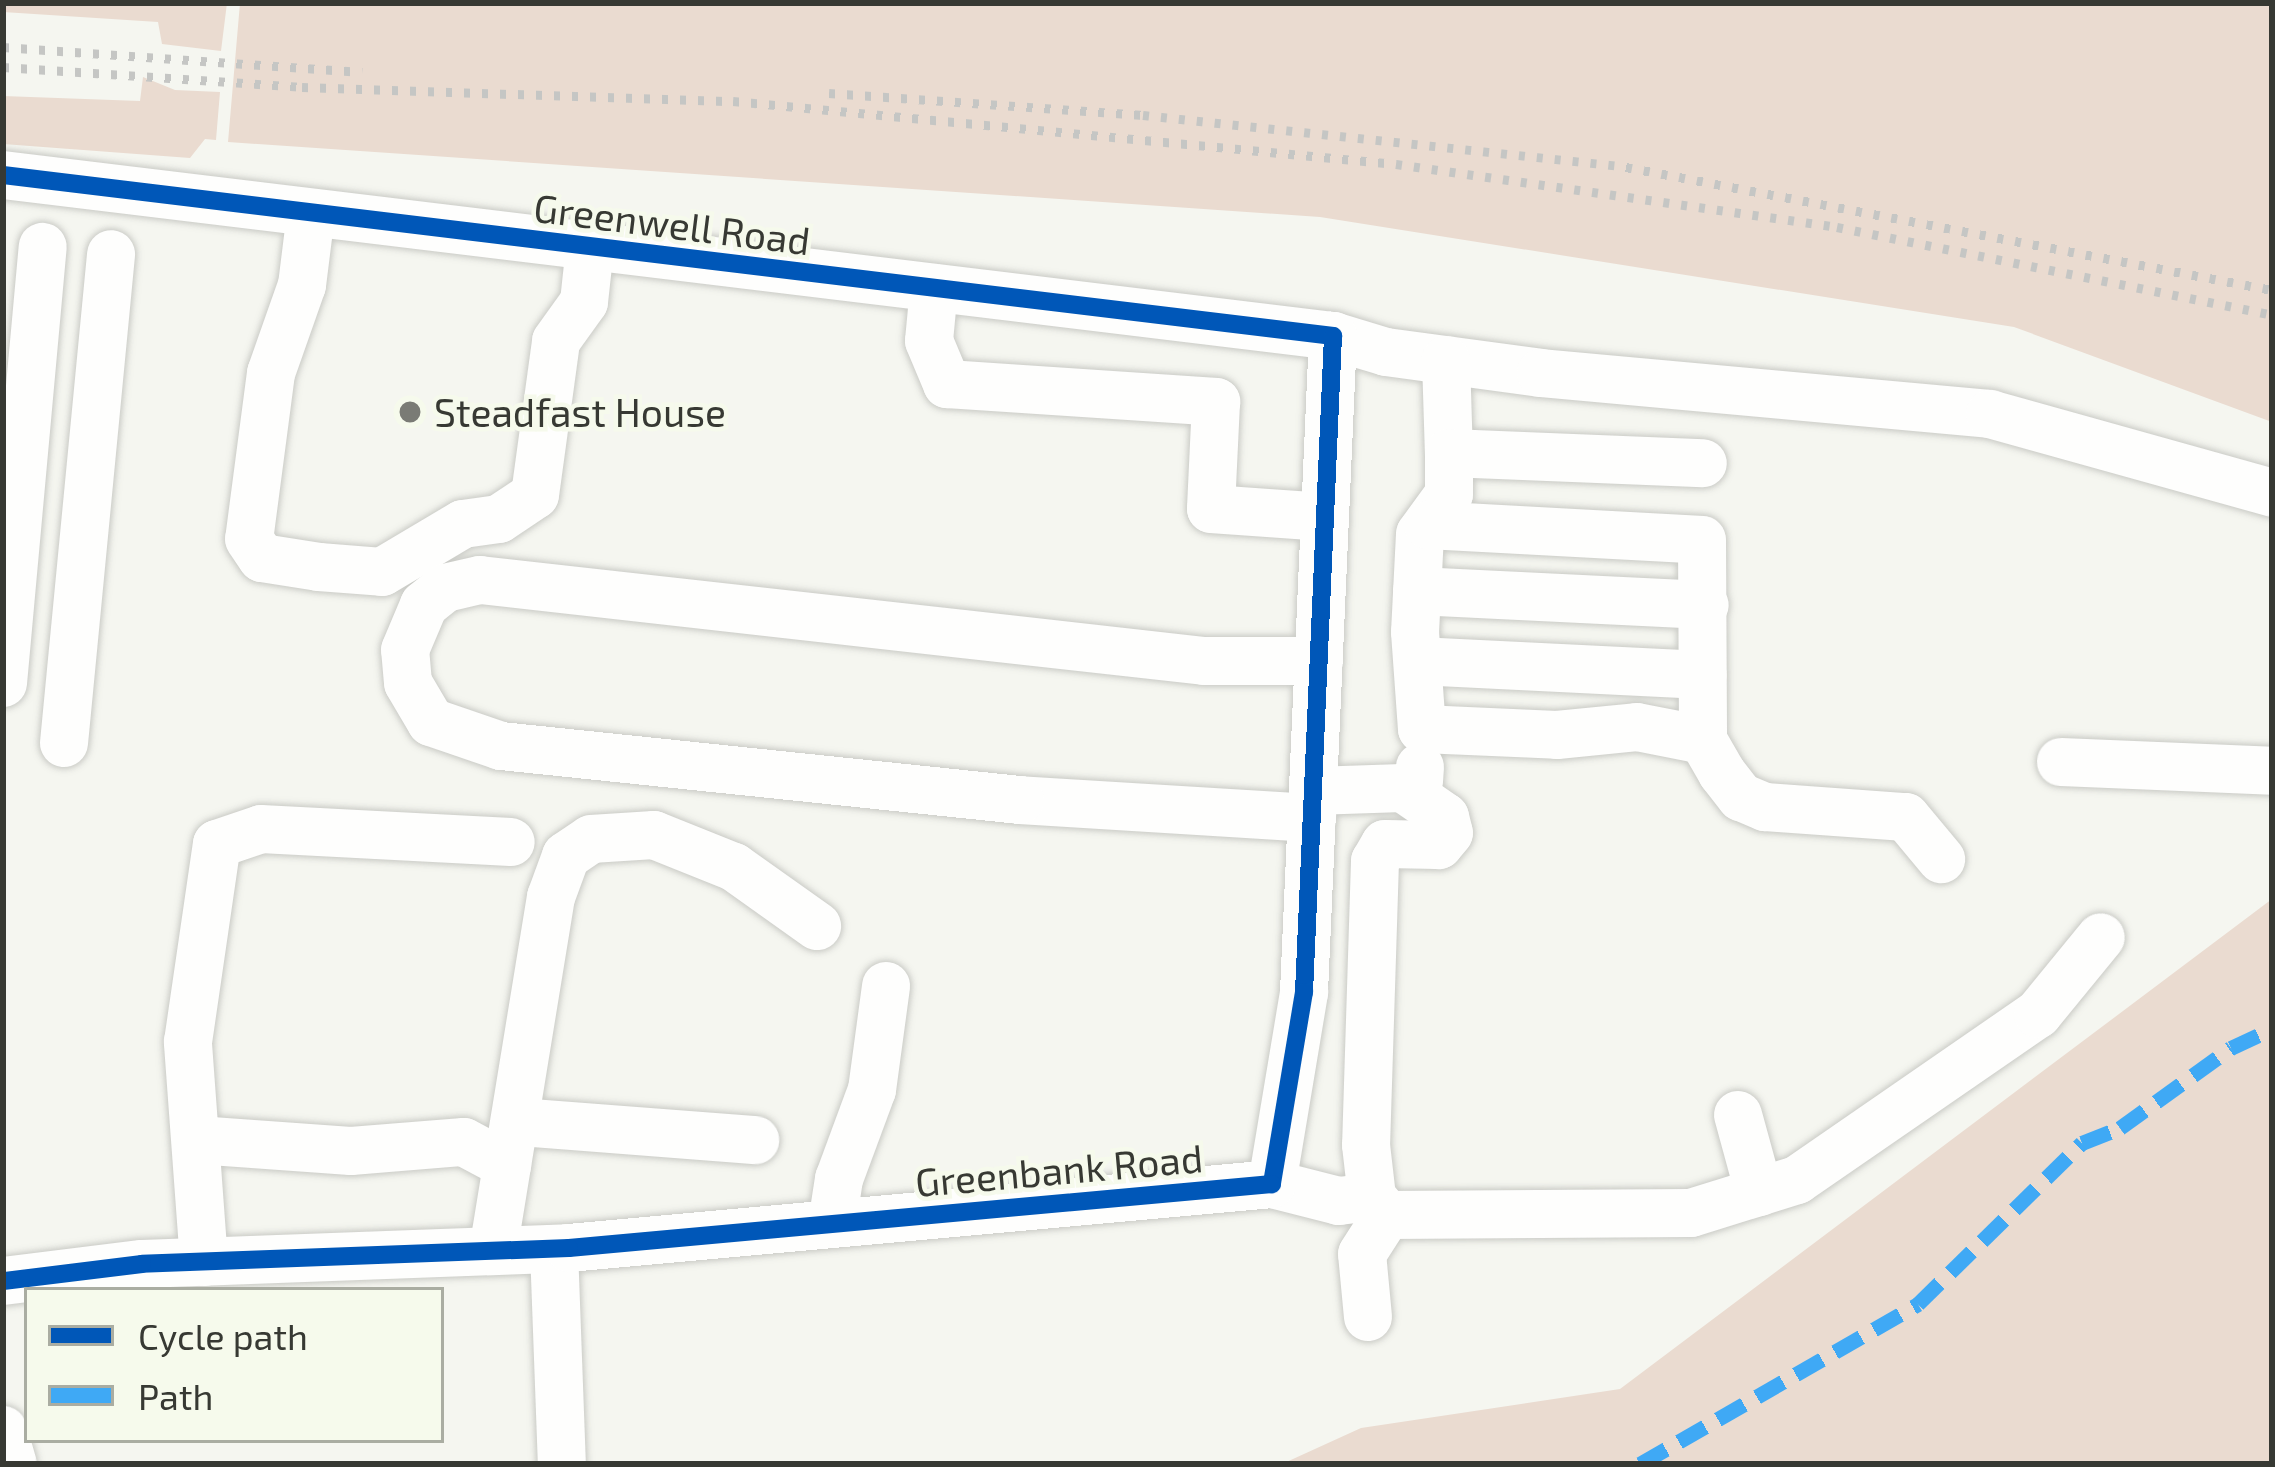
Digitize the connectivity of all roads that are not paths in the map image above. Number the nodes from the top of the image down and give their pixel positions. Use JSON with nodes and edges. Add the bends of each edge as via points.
{"nodes":[{"id":1,"x":3,"y":175,"type":"edge"},
{"id":2,"x":311,"y":213,"type":"junction"},
{"id":3,"x":43,"y":247,"type":"dead end"},
{"id":4,"x":590,"y":247,"type":"junction"},
{"id":5,"x":111,"y":254,"type":"dead end"},
{"id":6,"x":934,"y":288,"type":"junction"},
{"id":7,"x":1333,"y":336,"type":"junction"},
{"id":8,"x":20,"y":340,"type":"edge"},
{"id":9,"x":97,"y":355,"type":"junction"},
{"id":10,"x":1446,"y":360,"type":"junction"},
{"id":11,"x":1449,"y":453,"type":"junction"},
{"id":12,"x":1703,"y":463,"type":"dead end"},
{"id":13,"x":2272,"y":493,"type":"edge"},
{"id":14,"x":1325,"y":517,"type":"junction"},
{"id":15,"x":1428,"y":525,"type":"junction"},
{"id":16,"x":1417,"y":591,"type":"junction"},
{"id":17,"x":1705,"y":605,"type":"junction"},
{"id":18,"x":1319,"y":661,"type":"junction"},
{"id":19,"x":1418,"y":661,"type":"junction"},
{"id":20,"x":1702,"y":675,"type":"junction"},
{"id":21,"x":3,"y":683,"type":"edge"},
{"id":22,"x":1422,"y":729,"type":"junction"},
{"id":23,"x":1703,"y":740,"type":"junction"},
{"id":24,"x":64,"y":743,"type":"dead end"},
{"id":25,"x":2061,"y":762,"type":"dead end"},
{"id":26,"x":2272,"y":771,"type":"edge"},
{"id":27,"x":1403,"y":788,"type":"junction"},
{"id":28,"x":1312,"y":805,"type":"junction"},
{"id":29,"x":511,"y":842,"type":"dead end"},
{"id":30,"x":1941,"y":859,"type":"dead end"},
{"id":31,"x":817,"y":926,"type":"dead end"},
{"id":32,"x":2101,"y":938,"type":"dead end"},
{"id":33,"x":886,"y":986,"type":"dead end"},
{"id":34,"x":1738,"y":1115,"type":"dead end"},
{"id":35,"x":197,"y":1140,"type":"junction"},
{"id":36,"x":755,"y":1140,"type":"dead end"},
{"id":37,"x":513,"y":1143,"type":"junction"},
{"id":38,"x":1272,"y":1184,"type":"junction"},
{"id":39,"x":1759,"y":1192,"type":"junction"},
{"id":40,"x":1380,"y":1206,"type":"junction"},
{"id":41,"x":832,"y":1224,"type":"junction"},
{"id":42,"x":554,"y":1249,"type":"junction"},
{"id":43,"x":493,"y":1251,"type":"junction"},
{"id":44,"x":204,"y":1262,"type":"junction"},
{"id":45,"x":3,"y":1281,"type":"edge"},
{"id":46,"x":1368,"y":1317,"type":"dead end"},
{"id":47,"x":3,"y":1430,"type":"edge"},
{"id":48,"x":13,"y":1464,"type":"edge"},
{"id":49,"x":562,"y":1464,"type":"edge"}],
"edges":[{"from":1,"to":2,"type":"street","name":"Greenwell Road"},
{"from":2,"to":4,"type":"street","name":"Greenwell Road"},
{"from":2,"to":4,"type":"street","via":[[302,285],[271,373],[249,539],[262,558],[319,567],[382,572],[464,524],[499,519],[535,495],[556,341],[584,302]]},
{"from":3,"to":8,"type":"street"},
{"from":4,"to":6,"type":"street","name":"Greenwell Road"},
{"from":5,"to":9,"type":"street"},
{"from":6,"to":7,"type":"street","name":"Greenwell Road"},
{"from":6,"to":14,"type":"street","via":[[929,341],[947,384],[1216,402],[1211,509]]},
{"from":7,"to":10,"type":"street","name":"Greenwell Road"},
{"from":7,"to":14,"type":"street"},
{"from":8,"to":9,"type":"street"},
{"from":8,"to":21,"type":"street"},
{"from":9,"to":24,"type":"street"},
{"from":10,"to":11,"type":"street"},
{"from":10,"to":13,"type":"street","name":"Greenwell Road","via":[[1990,414]]},
{"from":11,"to":12,"type":"street"},
{"from":11,"to":15,"type":"street","via":[[1448,494]]},
{"from":14,"to":18,"type":"street"},
{"from":15,"to":16,"type":"street","via":[[1420,534]]},
{"from":15,"to":17,"type":"street","via":[[1699,538],[1706,544]]},
{"from":16,"to":17,"type":"street"},
{"from":16,"to":19,"type":"street"},
{"from":17,"to":20,"type":"street"},
{"from":18,"to":28,"type":"street"},
{"from":18,"to":28,"type":"street","via":[[1204,661],[480,580],[445,588],[424,605],[405,650],[408,683],[430,722],[501,746],[1064,804]]},
{"from":19,"to":20,"type":"street"},
{"from":19,"to":22,"type":"street"},
{"from":20,"to":23,"type":"street"},
{"from":22,"to":23,"type":"street","via":[[1557,735],[1637,727]]},
{"from":22,"to":27,"type":"street","via":[[1419,781]]},
{"from":23,"to":30,"type":"street","via":[[1732,788],[1754,804],[1906,818]]},
{"from":25,"to":26,"type":"street"},
{"from":27,"to":28,"type":"street"},
{"from":27,"to":40,"type":"street","via":[[1445,817],[1449,833],[1439,845],[1385,844],[1376,861],[1366,1145]]},
{"from":28,"to":38,"type":"street","via":[[1304,992]]},
{"from":29,"to":35,"type":"street","via":[[261,829],[217,844],[188,1042]]},
{"from":31,"to":37,"type":"street","via":[[734,867],[654,835],[590,839],[566,856],[550,897]]},
{"from":32,"to":39,"type":"street","name":"Greenbank Road","via":[[2038,1014],[1797,1180]]},
{"from":33,"to":41,"type":"street","via":[[872,1090],[838,1179]]},
{"from":34,"to":39,"type":"street"},
{"from":35,"to":37,"type":"street","via":[[352,1151]]},
{"from":35,"to":44,"type":"street"},
{"from":36,"to":37,"type":"street"},
{"from":37,"to":43,"type":"street"},
{"from":38,"to":40,"type":"street","name":"Greenbank Road"},
{"from":38,"to":41,"type":"street","name":"Greenbank Road"},
{"from":39,"to":40,"type":"street","name":"Greenbank Road","via":[[1690,1214]]},
{"from":40,"to":46,"type":"street","via":[[1362,1254]]},
{"from":41,"to":42,"type":"street","name":"Greenbank Road"},
{"from":42,"to":43,"type":"street","name":"Greenbank Road"},
{"from":42,"to":49,"type":"street"},
{"from":43,"to":44,"type":"street","name":"Greenbank Road"},
{"from":44,"to":45,"type":"street","name":"Greenbank Road"},
{"from":47,"to":48,"type":"street"}]}
